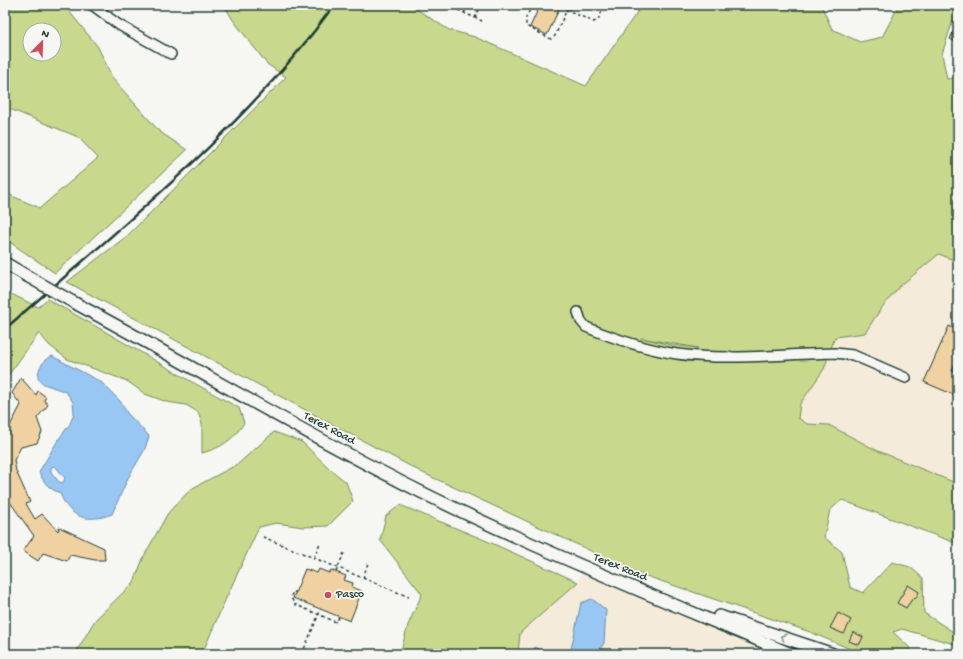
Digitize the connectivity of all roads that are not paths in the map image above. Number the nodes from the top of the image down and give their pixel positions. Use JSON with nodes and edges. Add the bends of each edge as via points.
{"nodes":[{"id":1,"x":92,"y":5,"type":"edge"},
{"id":2,"x":171,"y":54,"type":"dead end"},
{"id":3,"x":5,"y":264,"type":"edge"},
{"id":4,"x":578,"y":312,"type":"dead end"},
{"id":5,"x":906,"y":378,"type":"dead end"},
{"id":6,"x":651,"y":595,"type":"junction"},
{"id":7,"x":791,"y":654,"type":"edge"},
{"id":8,"x":834,"y":654,"type":"edge"}],
"edges":[{"from":1,"to":2,"type":"street","via":[[114,22]]},
{"from":3,"to":6,"type":"main road","name":"Terex Road","bridge":true,"via":[[384,473],[495,528]]},
{"from":4,"to":5,"type":"street","via":[[586,327],[642,347],[720,357],[847,354]]},
{"from":6,"to":7,"type":"main road","name":"Terex Road"},
{"from":8,"to":6,"type":"main road","name":"Terex Road","one_way":true}]}
